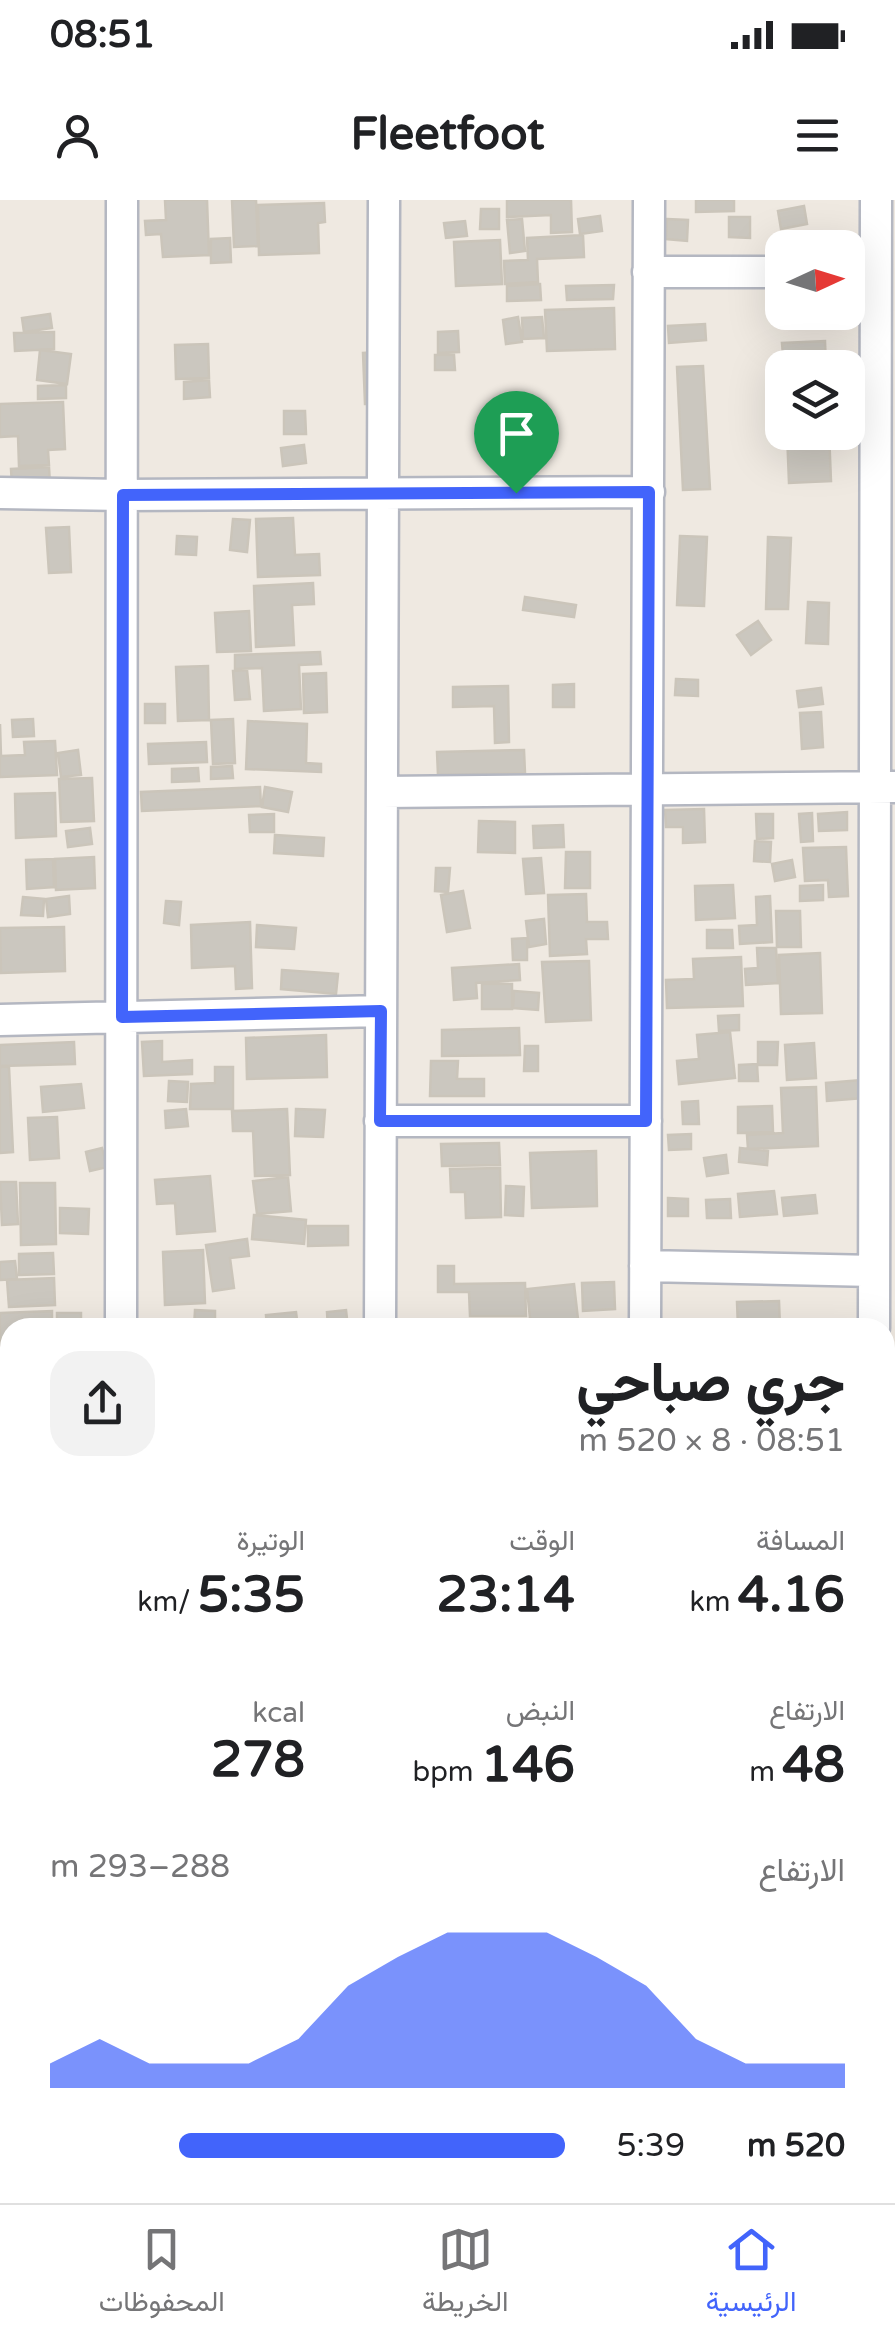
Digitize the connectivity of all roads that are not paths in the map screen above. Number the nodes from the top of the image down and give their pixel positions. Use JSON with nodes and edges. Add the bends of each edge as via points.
{"nodes":[{"id":1,"x":122,"y":200,"type":"edge"},
{"id":2,"x":384,"y":200,"type":"edge"},
{"id":3,"x":649,"y":200,"type":"edge"},
{"id":4,"x":876,"y":200,"type":"edge"},
{"id":5,"x":648,"y":272,"type":"junction"},
{"id":6,"x":765,"y":272,"type":"edge"},
{"id":7,"x":873,"y":272,"type":"edge"},
{"id":8,"x":649,"y":492,"type":"junction"},
{"id":9,"x":0,"y":493,"type":"edge"},
{"id":10,"x":383,"y":494,"type":"junction"},
{"id":11,"x":123,"y":495,"type":"junction"},
{"id":12,"x":886,"y":787,"type":"edge"},
{"id":13,"x":648,"y":789,"type":"junction"},
{"id":14,"x":382,"y":792,"type":"junction"},
{"id":15,"x":381,"y":1011,"type":"junction"},
{"id":16,"x":122,"y":1017,"type":"junction"},
{"id":17,"x":0,"y":1020,"type":"edge"},
{"id":18,"x":380,"y":1121,"type":"junction"},
{"id":19,"x":646,"y":1121,"type":"junction"},
{"id":20,"x":645,"y":1266,"type":"junction"},
{"id":21,"x":874,"y":1271,"type":"junction"},
{"id":22,"x":121,"y":1318,"type":"edge"},
{"id":23,"x":380,"y":1318,"type":"edge"},
{"id":24,"x":645,"y":1318,"type":"edge"},
{"id":25,"x":874,"y":1318,"type":"edge"}],
"edges":[{"from":1,"to":11,"type":"street"},
{"from":2,"to":10,"type":"street"},
{"from":3,"to":5,"type":"street"},
{"from":4,"to":7,"type":"street"},
{"from":5,"to":6,"type":"street"},
{"from":5,"to":8,"type":"street"},
{"from":7,"to":12,"type":"street"},
{"from":8,"to":10,"type":"street"},
{"from":8,"to":13,"type":"street"},
{"from":9,"to":11,"type":"street"},
{"from":10,"to":11,"type":"street"},
{"from":10,"to":14,"type":"street"},
{"from":11,"to":16,"type":"street"},
{"from":12,"to":13,"type":"street"},
{"from":12,"to":21,"type":"street"},
{"from":13,"to":14,"type":"street"},
{"from":13,"to":19,"type":"street"},
{"from":14,"to":15,"type":"street"},
{"from":15,"to":16,"type":"street"},
{"from":15,"to":18,"type":"street"},
{"from":16,"to":17,"type":"street"},
{"from":16,"to":22,"type":"street"},
{"from":18,"to":19,"type":"street"},
{"from":18,"to":23,"type":"street"},
{"from":19,"to":20,"type":"street"},
{"from":20,"to":21,"type":"street"},
{"from":20,"to":24,"type":"street"},
{"from":21,"to":25,"type":"street"}]}
